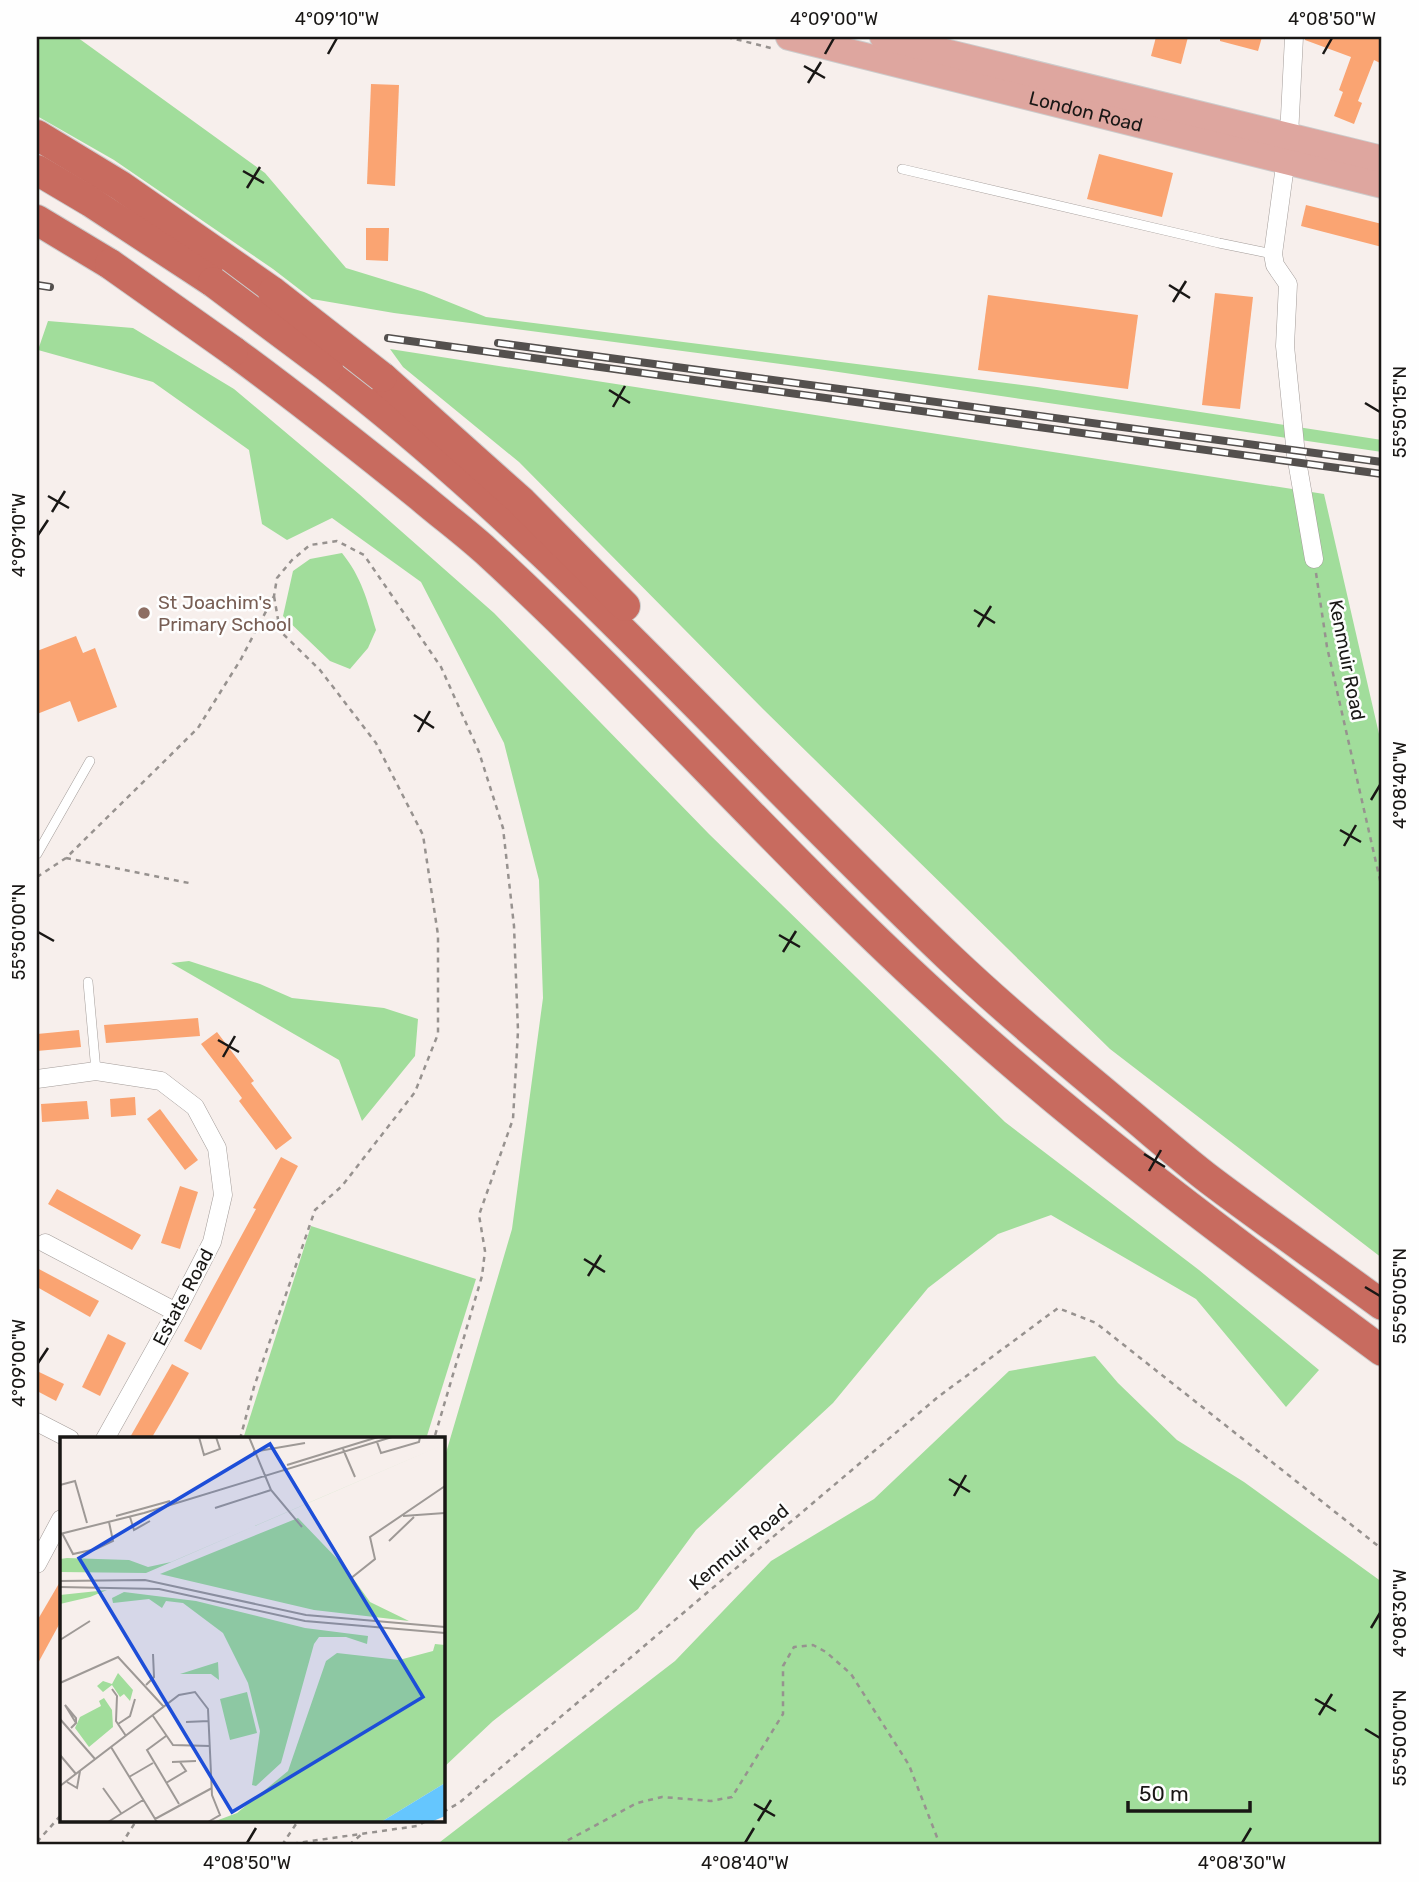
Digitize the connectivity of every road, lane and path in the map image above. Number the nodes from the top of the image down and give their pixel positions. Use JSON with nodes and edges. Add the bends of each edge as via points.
{"nodes":[{"id":1,"x":789,"y":37,"type":"edge"},
{"id":2,"x":883,"y":37,"type":"edge"},
{"id":3,"x":1294,"y":37,"type":"edge"},
{"id":4,"x":37,"y":135,"type":"edge"},
{"id":5,"x":37,"y":146,"type":"edge"},
{"id":6,"x":1288,"y":148,"type":"junction"},
{"id":7,"x":1382,"y":159,"type":"edge"},
{"id":8,"x":902,"y":169,"type":"dead end"},
{"id":9,"x":37,"y":170,"type":"edge"},
{"id":10,"x":1382,"y":185,"type":"edge"},
{"id":11,"x":37,"y":222,"type":"edge"},
{"id":12,"x":1273,"y":254,"type":"junction"},
{"id":13,"x":228,"y":284,"type":"junction"},
{"id":14,"x":1314,"y":559,"type":"joint"},
{"id":15,"x":274,"y":596,"type":"junction"},
{"id":16,"x":90,"y":761,"type":"dead end"},
{"id":17,"x":37,"y":855,"type":"edge"},
{"id":18,"x":66,"y":858,"type":"junction"},
{"id":19,"x":37,"y":877,"type":"edge"},
{"id":20,"x":189,"y":883,"type":"dead end"},
{"id":21,"x":1382,"y":889,"type":"edge"},
{"id":22,"x":88,"y":982,"type":"dead end"},
{"id":23,"x":1050,"y":1048,"type":"junction"},
{"id":24,"x":96,"y":1071,"type":"junction"},
{"id":25,"x":37,"y":1079,"type":"edge"},
{"id":26,"x":45,"y":1243,"type":"dead end"},
{"id":27,"x":1382,"y":1305,"type":"edge"},
{"id":28,"x":176,"y":1312,"type":"junction"},
{"id":29,"x":1382,"y":1351,"type":"edge"},
{"id":30,"x":37,"y":1422,"type":"edge"},
{"id":31,"x":66,"y":1437,"type":"edge"},
{"id":32,"x":106,"y":1437,"type":"edge"},
{"id":33,"x":241,"y":1437,"type":"edge"},
{"id":34,"x":435,"y":1437,"type":"edge"},
{"id":35,"x":60,"y":1521,"type":"edge"},
{"id":36,"x":1382,"y":1549,"type":"edge"},
{"id":37,"x":37,"y":1564,"type":"edge"},
{"id":38,"x":444,"y":1811,"type":"edge"},
{"id":39,"x":60,"y":1816,"type":"edge"},
{"id":40,"x":135,"y":1822,"type":"edge"},
{"id":41,"x":297,"y":1822,"type":"edge"},
{"id":42,"x":424,"y":1822,"type":"edge"},
{"id":43,"x":362,"y":1834,"type":"junction"},
{"id":44,"x":37,"y":1842,"type":"edge"},
{"id":45,"x":121,"y":1845,"type":"edge"},
{"id":46,"x":282,"y":1845,"type":"edge"},
{"id":47,"x":349,"y":1845,"type":"edge"},
{"id":48,"x":559,"y":1845,"type":"edge"},
{"id":49,"x":940,"y":1845,"type":"edge"}],
"edges":[{"from":1,"to":6,"type":"main road","name":"London Road"},
{"from":2,"to":6,"type":"main road","name":"London Road"},
{"from":3,"to":6,"type":"street"},
{"from":4,"to":23,"type":"highway","bridge":true,"via":[[121,186],[273,292],[382,377],[522,502]]},
{"from":5,"to":13,"type":"highway"},
{"from":6,"to":7,"type":"main road","name":"London Road"},
{"from":6,"to":10,"type":"main road","name":"London Road"},
{"from":6,"to":12,"type":"street"},
{"from":8,"to":12,"type":"lane"},
{"from":9,"to":13,"type":"highway"},
{"from":11,"to":29,"type":"highway","bridge":true,"via":[[98,257],[233,351],[337,428],[484,549],[931,992],[1030,1080],[1188,1208]]},
{"from":12,"to":14,"type":"street","via":[[1288,284],[1285,346],[1296,454]]},
{"from":13,"to":23,"type":"highway","bridge":true,"via":[[337,369],[510,522],[836,848]]},
{"from":14,"to":21,"type":"path","name":"Kenmuir Road","via":[[1327,647]]},
{"from":15,"to":18,"type":"path","via":[[198,728]]},
{"from":15,"to":33,"type":"path","via":[[280,631],[320,670],[376,743],[423,835],[438,935],[438,1034],[415,1092],[342,1186],[315,1210]]},
{"from":15,"to":34,"type":"path","via":[[277,578],[310,545],[337,541],[363,555],[441,667],[479,752],[503,828],[515,939],[513,1119],[479,1215],[485,1251],[482,1276]]},
{"from":16,"to":17,"type":"lane"},
{"from":18,"to":19,"type":"path"},
{"from":18,"to":20,"type":"path"},
{"from":22,"to":24,"type":"lane"},
{"from":23,"to":27,"type":"highway","via":[[1208,1178]]},
{"from":24,"to":25,"type":"street","name":"Estate Road"},
{"from":24,"to":28,"type":"street","name":"Estate Road","via":[[161,1081],[195,1107],[217,1148],[223,1195],[212,1242]]},
{"from":26,"to":28,"type":"street"},
{"from":28,"to":32,"type":"street","name":"Estate Road"},
{"from":30,"to":31,"type":"street"},
{"from":35,"to":37,"type":"street"},
{"from":36,"to":38,"type":"path","name":"Kenmuir Road","via":[[1096,1323],[1058,1308],[938,1396]]},
{"from":39,"to":44,"type":"path"},
{"from":40,"to":45,"type":"path"},
{"from":41,"to":46,"type":"path"},
{"from":42,"to":43,"type":"path"},
{"from":43,"to":46,"type":"path"},
{"from":43,"to":47,"type":"path"},
{"from":48,"to":49,"type":"path","via":[[637,1803],[662,1797],[711,1801],[732,1797],[783,1714],[783,1666],[794,1647],[813,1645],[851,1674],[909,1765]]}]}
